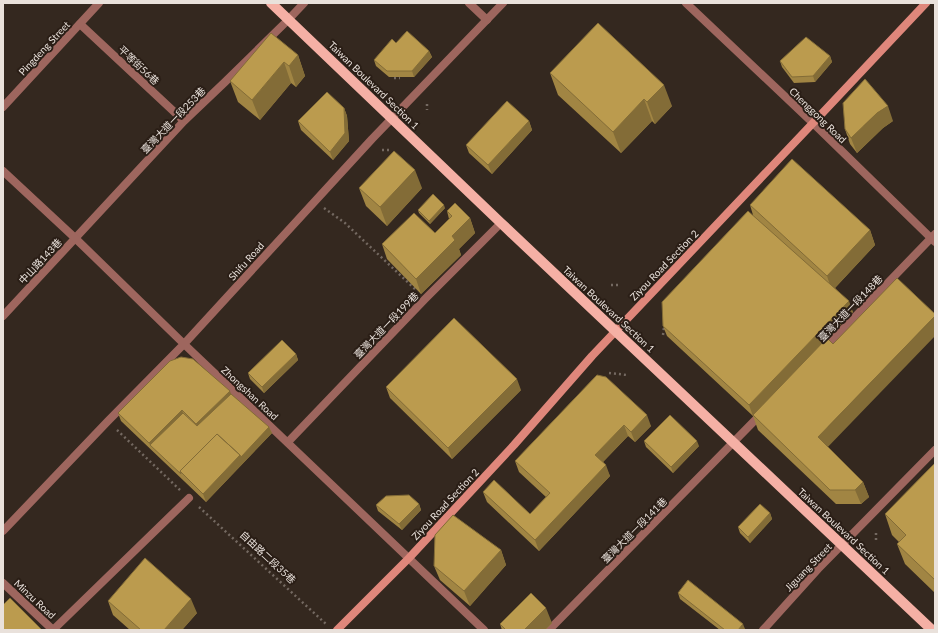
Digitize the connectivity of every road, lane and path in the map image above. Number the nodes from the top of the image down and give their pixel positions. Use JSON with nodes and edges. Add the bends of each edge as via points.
{"nodes":[{"id":1,"x":99,"y":3,"type":"edge"},
{"id":2,"x":271,"y":3,"type":"edge"},
{"id":3,"x":304,"y":3,"type":"edge"},
{"id":4,"x":469,"y":3,"type":"edge"},
{"id":5,"x":503,"y":3,"type":"edge"},
{"id":6,"x":686,"y":3,"type":"edge"},
{"id":7,"x":926,"y":3,"type":"edge"},
{"id":8,"x":288,"y":20,"type":"junction"},
{"id":9,"x":487,"y":20,"type":"junction"},
{"id":10,"x":80,"y":24,"type":"junction"},
{"id":11,"x":394,"y":78,"type":"edge"},
{"id":12,"x":400,"y":78,"type":"edge"},
{"id":13,"x":427,"y":104,"type":"dead end"},
{"id":14,"x":3,"y":106,"type":"edge"},
{"id":15,"x":427,"y":110,"type":"dead end"},
{"id":16,"x":392,"y":119,"type":"junction"},
{"id":17,"x":184,"y":121,"type":"junction"},
{"id":18,"x":813,"y":123,"type":"junction"},
{"id":19,"x":382,"y":150,"type":"dead end"},
{"id":20,"x":389,"y":150,"type":"dead end"},
{"id":21,"x":3,"y":171,"type":"edge"},
{"id":22,"x":315,"y":201,"type":"junction"},
{"id":23,"x":501,"y":223,"type":"junction"},
{"id":24,"x":76,"y":238,"type":"junction"},
{"id":25,"x":934,"y":238,"type":"edge"},
{"id":26,"x":611,"y":285,"type":"dead end"},
{"id":27,"x":620,"y":285,"type":"dead end"},
{"id":28,"x":425,"y":299,"type":"junction"},
{"id":29,"x":3,"y":316,"type":"edge"},
{"id":30,"x":664,"y":327,"type":"edge"},
{"id":31,"x":615,"y":331,"type":"junction"},
{"id":32,"x":663,"y":336,"type":"edge"},
{"id":33,"x":184,"y":344,"type":"junction"},
{"id":34,"x":816,"y":358,"type":"edge"},
{"id":35,"x":609,"y":373,"type":"dead end"},
{"id":36,"x":626,"y":375,"type":"dead end"},
{"id":37,"x":766,"y":409,"type":"edge"},
{"id":38,"x":108,"y":422,"type":"junction"},
{"id":39,"x":288,"y":442,"type":"junction"},
{"id":40,"x":734,"y":443,"type":"junction"},
{"id":41,"x":935,"y":450,"type":"edge"},
{"id":42,"x":189,"y":498,"type":"junction"},
{"id":43,"x":3,"y":531,"type":"edge"},
{"id":44,"x":876,"y":532,"type":"dead end"},
{"id":45,"x":876,"y":540,"type":"dead end"},
{"id":46,"x":843,"y":545,"type":"junction"},
{"id":47,"x":409,"y":558,"type":"junction"},
{"id":48,"x":3,"y":583,"type":"edge"},
{"id":49,"x":328,"y":625,"type":"dead end"},
{"id":50,"x":53,"y":630,"type":"edge"},
{"id":51,"x":337,"y":630,"type":"edge"},
{"id":52,"x":484,"y":630,"type":"edge"},
{"id":53,"x":549,"y":630,"type":"edge"},
{"id":54,"x":763,"y":630,"type":"edge"},
{"id":55,"x":932,"y":630,"type":"edge"}],
"edges":[{"from":1,"to":10,"type":"street","name":"Pingdeng Street"},
{"from":2,"to":8,"type":"main road","name":"Taiwan Boulevard Section 1"},
{"from":3,"to":8,"type":"street","name":"臺灣大道一段253巷"},
{"from":4,"to":9,"type":"street"},
{"from":5,"to":9,"type":"street","name":"Shifu Road"},
{"from":6,"to":18,"type":"street","name":"Chenggong Road"},
{"from":7,"to":18,"type":"main road","name":"Ziyou Road Section 2"},
{"from":8,"to":16,"type":"main road","name":"Taiwan Boulevard Section 1"},
{"from":8,"to":17,"type":"street","name":"臺灣大道一段253巷"},
{"from":9,"to":16,"type":"street","name":"Shifu Road"},
{"from":10,"to":14,"type":"street","name":"Pingdeng Street"},
{"from":10,"to":17,"type":"street","name":"平等街56巷"},
{"from":11,"to":12,"type":"path"},
{"from":13,"to":15,"type":"path"},
{"from":16,"to":22,"type":"street","name":"Shifu Road"},
{"from":16,"to":23,"type":"main road","name":"Taiwan Boulevard Section 1"},
{"from":17,"to":24,"type":"street","name":"臺灣大道一段253巷"},
{"from":18,"to":25,"type":"street","name":"Chenggong Road"},
{"from":18,"to":31,"type":"main road","name":"Ziyou Road Section 2"},
{"from":19,"to":20,"type":"path"},
{"from":21,"to":24,"type":"street","name":"Zhongshan Road"},
{"from":22,"to":28,"type":"path","via":[[345,223]]},
{"from":22,"to":33,"type":"street","name":"Shifu Road"},
{"from":23,"to":28,"type":"street","name":"臺灣大道一段199巷"},
{"from":23,"to":31,"type":"main road","name":"Taiwan Boulevard Section 1"},
{"from":24,"to":29,"type":"street","name":"中山路143巷"},
{"from":24,"to":33,"type":"street","name":"Zhongshan Road"},
{"from":25,"to":34,"type":"street","name":"臺灣大道一段148巷"},
{"from":26,"to":27,"type":"path"},
{"from":28,"to":39,"type":"street","name":"臺灣大道一段199巷"},
{"from":30,"to":32,"type":"path"},
{"from":31,"to":40,"type":"main road","name":"Taiwan Boulevard Section 1"},
{"from":31,"to":47,"type":"main road","name":"Ziyou Road Section 2"},
{"from":33,"to":38,"type":"street","name":"Shifu Road"},
{"from":33,"to":39,"type":"street","name":"Zhongshan Road"},
{"from":35,"to":36,"type":"path"},
{"from":37,"to":40,"type":"street"},
{"from":38,"to":42,"type":"path","name":"自由路二段35巷"},
{"from":38,"to":43,"type":"street","name":"Shifu Road"},
{"from":39,"to":47,"type":"street","name":"Zhongshan Road"},
{"from":40,"to":46,"type":"main road","name":"Taiwan Boulevard Section 1"},
{"from":40,"to":53,"type":"street","name":"臺灣大道一段141巷"},
{"from":41,"to":46,"type":"street","name":"Jiguang Street"},
{"from":42,"to":49,"type":"path","name":"自由路二段35巷"},
{"from":42,"to":50,"type":"street"},
{"from":44,"to":45,"type":"path"},
{"from":46,"to":54,"type":"street","name":"Jiguang Street"},
{"from":46,"to":55,"type":"main road","name":"Taiwan Boulevard Section 1"},
{"from":47,"to":51,"type":"main road","name":"Ziyou Road Section 2"},
{"from":47,"to":52,"type":"street","name":"Zhongshan Road"},
{"from":48,"to":50,"type":"street","name":"Minzu Road"}]}
